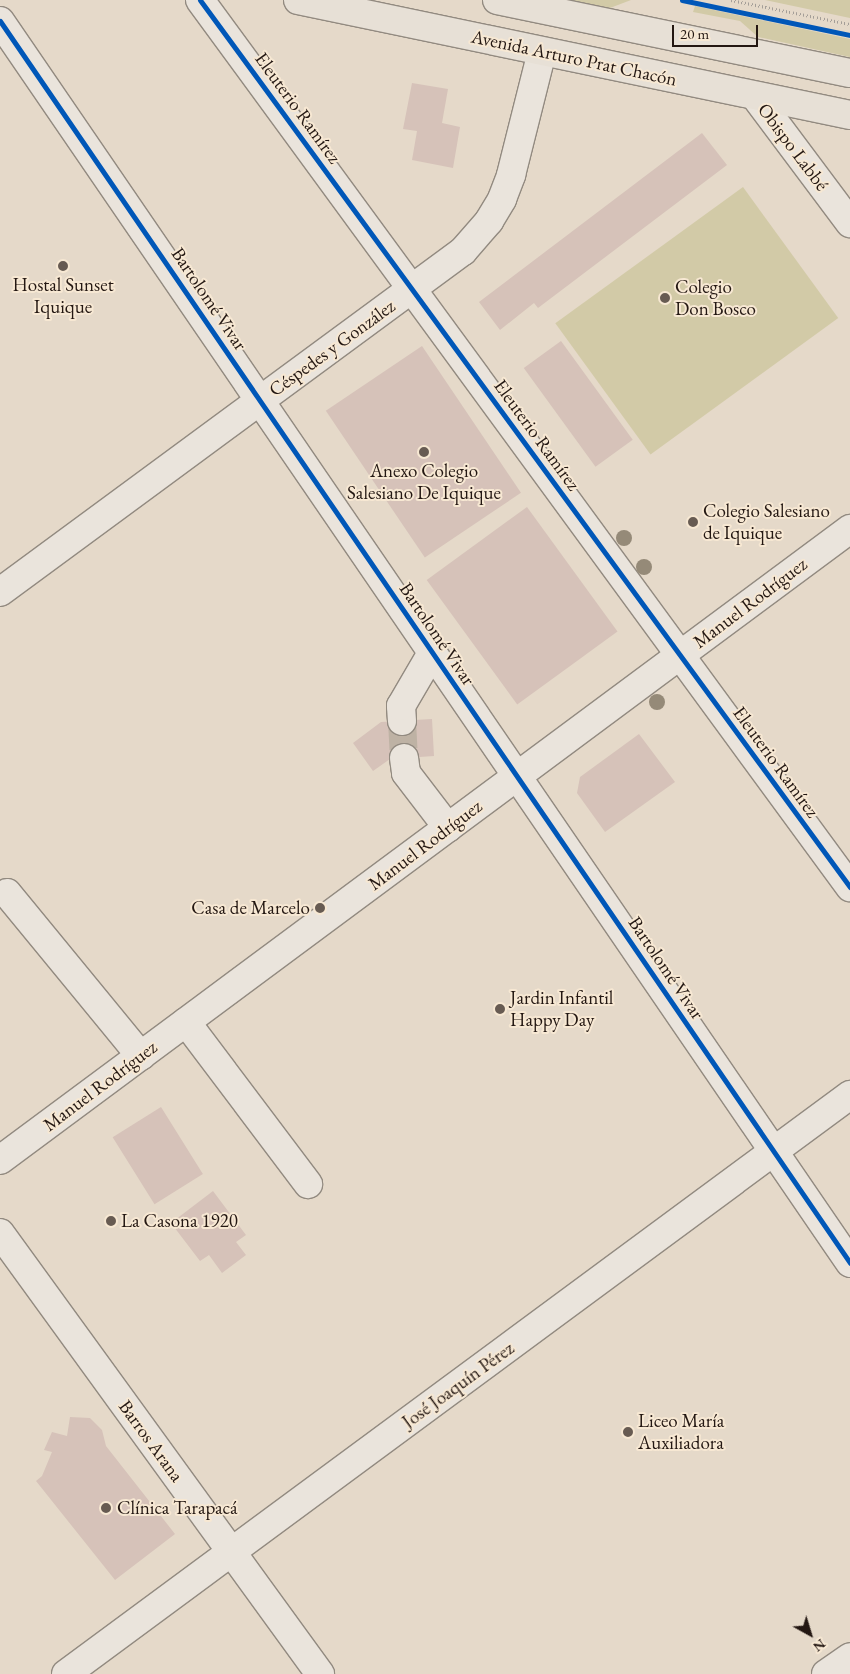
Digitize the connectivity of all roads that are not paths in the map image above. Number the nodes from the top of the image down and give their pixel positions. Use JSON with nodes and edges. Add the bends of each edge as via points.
{"nodes":[{"id":1,"x":200,"y":0,"type":"edge"},
{"id":2,"x":298,"y":0,"type":"edge"},
{"id":3,"x":496,"y":0,"type":"edge"},
{"id":4,"x":585,"y":17,"type":"junction"},
{"id":5,"x":0,"y":20,"type":"edge"},
{"id":6,"x":542,"y":52,"type":"junction"},
{"id":7,"x":850,"y":73,"type":"edge"},
{"id":8,"x":754,"y":96,"type":"junction"},
{"id":9,"x":850,"y":115,"type":"edge"},
{"id":10,"x":850,"y":223,"type":"edge"},
{"id":11,"x":412,"y":289,"type":"junction"},
{"id":12,"x":260,"y":401,"type":"junction"},
{"id":13,"x":850,"y":529,"type":"edge"},
{"id":14,"x":0,"y":592,"type":"edge"},
{"id":15,"x":432,"y":653,"type":"junction"},
{"id":16,"x":680,"y":655,"type":"junction"},
{"id":17,"x":402,"y":721,"type":"tunnel mouth"},
{"id":18,"x":404,"y":758,"type":"tunnel mouth"},
{"id":19,"x":517,"y":777,"type":"junction"},
{"id":20,"x":448,"y":828,"type":"junction"},
{"id":21,"x":850,"y":887,"type":"edge"},
{"id":22,"x":7,"y":894,"type":"dead end"},
{"id":23,"x":186,"y":1022,"type":"junction"},
{"id":24,"x":141,"y":1056,"type":"junction"},
{"id":25,"x":850,"y":1095,"type":"edge"},
{"id":26,"x":774,"y":1152,"type":"junction"},
{"id":27,"x":0,"y":1160,"type":"edge"},
{"id":28,"x":308,"y":1184,"type":"dead end"},
{"id":29,"x":0,"y":1233,"type":"edge"},
{"id":30,"x":850,"y":1263,"type":"edge"},
{"id":31,"x":231,"y":1552,"type":"junction"},
{"id":32,"x":850,"y":1657,"type":"edge"},
{"id":33,"x":66,"y":1674,"type":"edge"},
{"id":34,"x":320,"y":1674,"type":"edge"},
{"id":35,"x":826,"y":1674,"type":"edge"}],
"edges":[{"from":1,"to":11,"type":"street","name":"Eleuterio Ramírez"},
{"from":2,"to":6,"type":"main road","name":"Avenida Arturo Prat Chacón"},
{"from":3,"to":4,"type":"main road"},
{"from":4,"to":6,"type":"main road","via":[[563,31]]},
{"from":4,"to":7,"type":"main road"},
{"from":5,"to":12,"type":"street","name":"Bartolomé Vivar"},
{"from":6,"to":8,"type":"main road","name":"Avenida Arturo Prat Chacón"},
{"from":6,"to":11,"type":"street","name":"Céspedes y González","via":[[512,175],[502,199],[488,222],[463,251]]},
{"from":8,"to":9,"type":"main road","name":"Avenida Arturo Prat Chacón"},
{"from":8,"to":10,"type":"street","name":"Obispo Labbé"},
{"from":11,"to":12,"type":"street","name":"Céspedes y González"},
{"from":11,"to":16,"type":"street","name":"Eleuterio Ramírez"},
{"from":12,"to":14,"type":"street","name":"Céspedes y González"},
{"from":12,"to":15,"type":"street","name":"Bartolomé Vivar"},
{"from":13,"to":16,"type":"street","name":"Manuel Rodríguez"},
{"from":15,"to":17,"type":"street","via":[[401,706]]},
{"from":15,"to":19,"type":"street","name":"Bartolomé Vivar"},
{"from":16,"to":19,"type":"street","name":"Manuel Rodríguez"},
{"from":16,"to":21,"type":"street","name":"Eleuterio Ramírez"},
{"from":18,"to":20,"type":"street","via":[[406,773]]},
{"from":19,"to":20,"type":"street","name":"Manuel Rodríguez"},
{"from":19,"to":26,"type":"street","name":"Bartolomé Vivar"},
{"from":20,"to":23,"type":"street","name":"Manuel Rodríguez"},
{"from":22,"to":24,"type":"street"},
{"from":23,"to":24,"type":"street","name":"Manuel Rodríguez"},
{"from":23,"to":28,"type":"street"},
{"from":24,"to":27,"type":"street","name":"Manuel Rodríguez"},
{"from":25,"to":26,"type":"street","name":"José Joaquín Pérez"},
{"from":26,"to":30,"type":"street","name":"Bartolomé Vivar"},
{"from":26,"to":31,"type":"street","name":"José Joaquín Pérez"},
{"from":29,"to":31,"type":"street","name":"Barros Arana"},
{"from":31,"to":33,"type":"street","name":"José Joaquín Pérez"},
{"from":31,"to":34,"type":"street","name":"Barros Arana"},
{"from":32,"to":35,"type":"street"}]}
